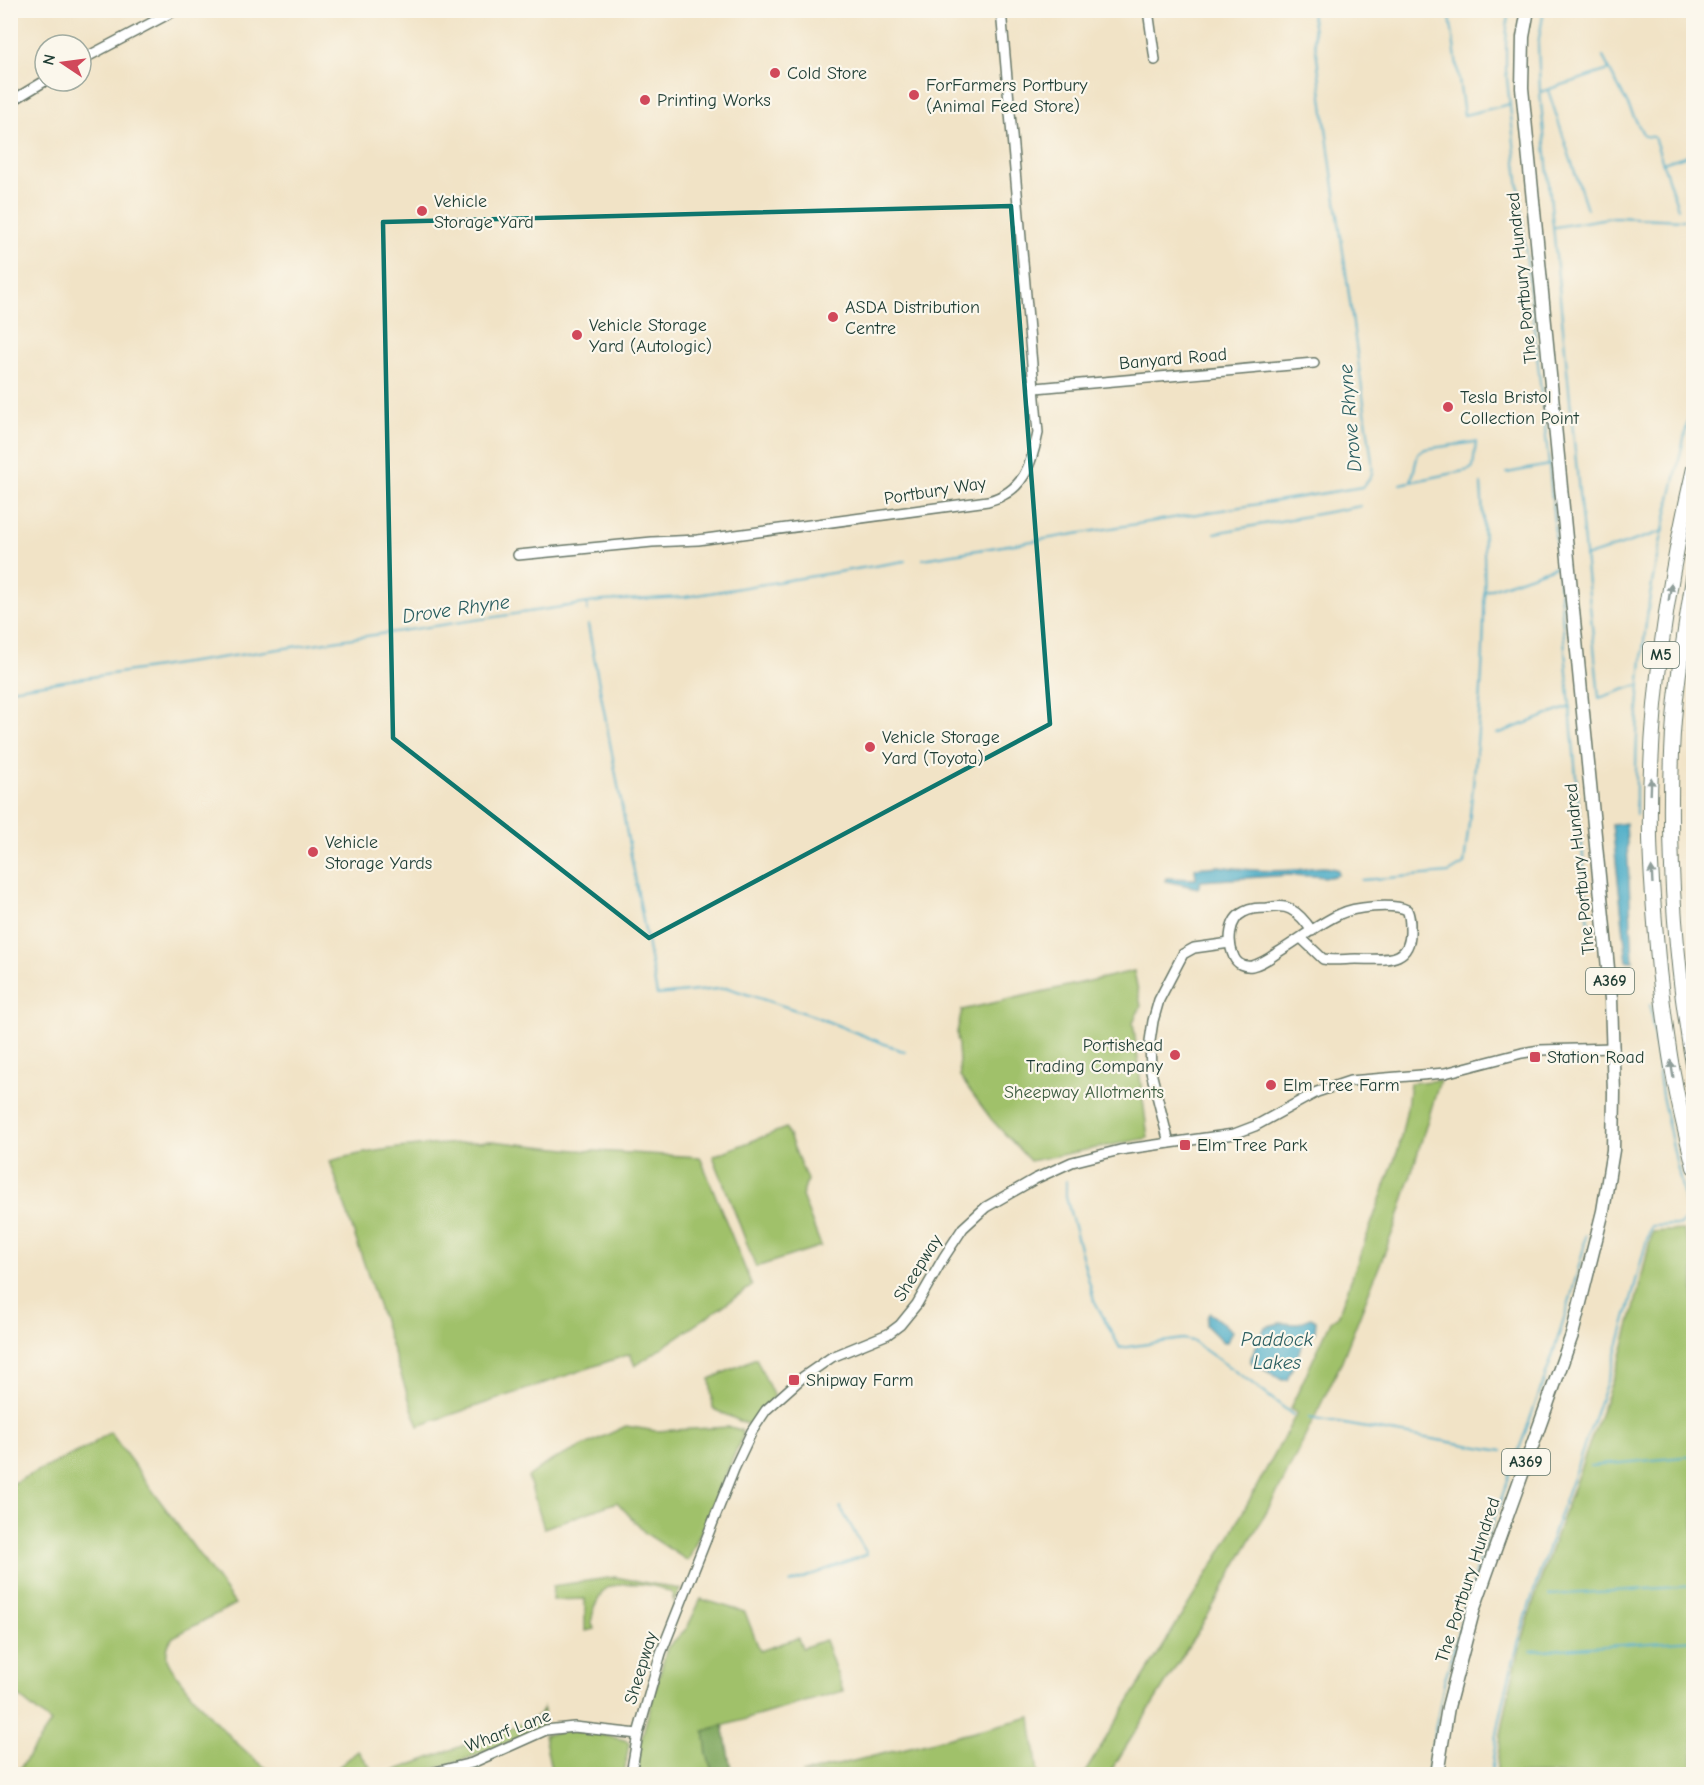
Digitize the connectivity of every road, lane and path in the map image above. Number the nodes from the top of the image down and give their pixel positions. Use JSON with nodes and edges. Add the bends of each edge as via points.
{"nodes":[{"id":1,"x":176,"y":10,"type":"edge"},
{"id":2,"x":1001,"y":10,"type":"edge"},
{"id":3,"x":1148,"y":10,"type":"edge"},
{"id":4,"x":1528,"y":10,"type":"edge"},
{"id":5,"x":93,"y":54,"type":"edge"},
{"id":6,"x":1155,"y":60,"type":"dead end"},
{"id":7,"x":33,"y":88,"type":"edge"},
{"id":8,"x":10,"y":102,"type":"edge"},
{"id":9,"x":1314,"y":363,"type":"dead end"},
{"id":10,"x":1036,"y":388,"type":"junction"},
{"id":11,"x":1694,"y":468,"type":"edge"},
{"id":12,"x":518,"y":555,"type":"dead end"},
{"id":13,"x":1694,"y":572,"type":"edge"},
{"id":14,"x":1312,"y":931,"type":"junction"},
{"id":15,"x":1301,"y":938,"type":"junction"},
{"id":16,"x":1230,"y":943,"type":"junction"},
{"id":17,"x":1614,"y":1048,"type":"junction"},
{"id":18,"x":1694,"y":1070,"type":"edge"},
{"id":19,"x":1169,"y":1143,"type":"junction"},
{"id":20,"x":1694,"y":1167,"type":"edge"},
{"id":21,"x":638,"y":1734,"type":"junction"},
{"id":22,"x":427,"y":1774,"type":"edge"},
{"id":23,"x":631,"y":1774,"type":"edge"},
{"id":24,"x":1437,"y":1774,"type":"edge"}],
"edges":[{"from":1,"to":5,"type":"street"},
{"from":2,"to":10,"type":"street","name":"Portbury Way"},
{"from":3,"to":6,"type":"street"},
{"from":4,"to":17,"type":"main road","name":"The Portbury Hundred","number":"A369","via":[[1522,88]]},
{"from":7,"to":8,"type":"street"},
{"from":9,"to":10,"type":"street","name":"Banyard Road"},
{"from":10,"to":12,"type":"street","name":"Portbury Way","via":[[1035,451],[1028,470],[1001,498],[698,540]]},
{"from":20,"to":11,"type":"highway","number":"M5","one_way":true,"via":[[1664,1018],[1650,838],[1662,644]]},
{"from":13,"to":18,"type":"highway","number":"M5","via":[[1672,751],[1671,824],[1676,931]]},
{"from":14,"to":15,"type":"street"},
{"from":14,"to":15,"type":"street","via":[[1356,909],[1399,907],[1409,912],[1411,938],[1400,956],[1389,959],[1323,959]]},
{"from":14,"to":16,"type":"street","via":[[1302,917],[1286,907],[1254,909],[1241,913],[1233,923]]},
{"from":15,"to":16,"type":"street","via":[[1253,966],[1238,963]]},
{"from":16,"to":19,"type":"street","via":[[1194,948],[1183,954],[1159,1000],[1150,1041],[1151,1072]]},
{"from":17,"to":19,"type":"street","name":"Sheepway","via":[[1535,1051],[1445,1073],[1350,1081],[1317,1092],[1234,1134]]},
{"from":17,"to":24,"type":"main road","name":"The Portbury Hundred","number":"A369","via":[[1613,1150],[1602,1217],[1572,1335],[1474,1608],[1448,1707]]},
{"from":19,"to":21,"type":"street","name":"Sheepway","via":[[1072,1162],[986,1207],[963,1228],[918,1304],[900,1325],[888,1334],[832,1357],[766,1410],[734,1469],[689,1579],[661,1653]]},
{"from":21,"to":22,"type":"street","name":"Wharf Lane","via":[[574,1727],[546,1730],[472,1763]]},
{"from":21,"to":23,"type":"street","name":"Sheepway"}]}
